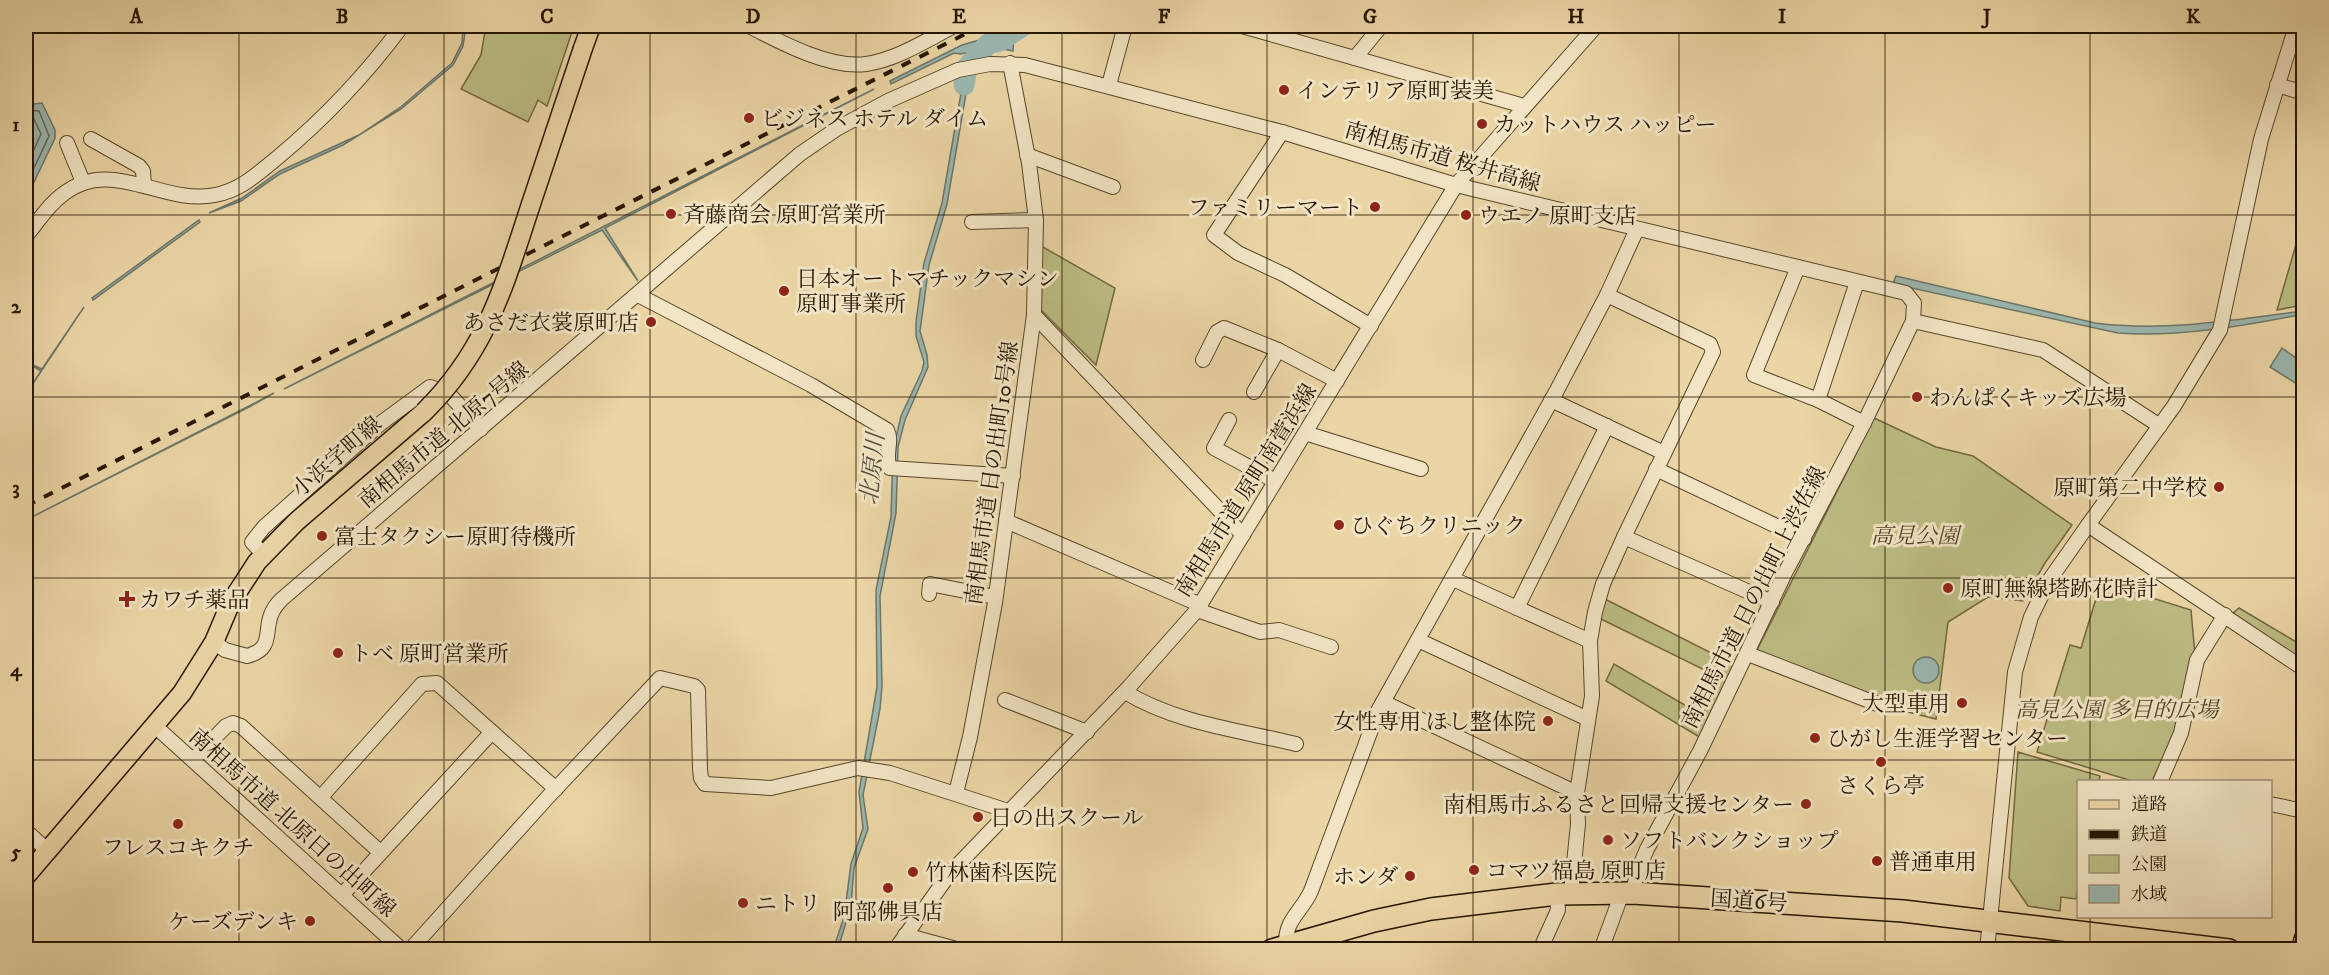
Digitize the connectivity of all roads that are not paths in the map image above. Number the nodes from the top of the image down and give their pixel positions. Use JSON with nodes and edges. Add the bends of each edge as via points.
{"nodes":[{"id":1,"x":402,"y":26,"type":"edge"},
{"id":2,"x":591,"y":26,"type":"edge"},
{"id":3,"x":748,"y":26,"type":"edge"},
{"id":4,"x":954,"y":26,"type":"edge"},
{"id":5,"x":1125,"y":26,"type":"edge"},
{"id":6,"x":1242,"y":26,"type":"edge"},
{"id":7,"x":1381,"y":26,"type":"edge"},
{"id":8,"x":1596,"y":26,"type":"edge"},
{"id":9,"x":2296,"y":26,"type":"edge"},
{"id":10,"x":1355,"y":58,"type":"junction"},
{"id":11,"x":1010,"y":63,"type":"junction"},
{"id":12,"x":1109,"y":85,"type":"junction"},
{"id":13,"x":2277,"y":85,"type":"junction"},
{"id":14,"x":2304,"y":93,"type":"edge"},
{"id":15,"x":888,"y":101,"type":"joint"},
{"id":16,"x":1524,"y":106,"type":"junction"},
{"id":17,"x":1282,"y":132,"type":"junction"},
{"id":18,"x":91,"y":139,"type":"dead end"},
{"id":19,"x":67,"y":143,"type":"dead end"},
{"id":20,"x":1027,"y":155,"type":"junction"},
{"id":21,"x":83,"y":182,"type":"junction"},
{"id":22,"x":144,"y":185,"type":"junction"},
{"id":23,"x":1456,"y":185,"type":"junction"},
{"id":24,"x":1113,"y":186,"type":"dead end"},
{"id":25,"x":1036,"y":220,"type":"junction"},
{"id":26,"x":972,"y":222,"type":"dead end"},
{"id":27,"x":1637,"y":229,"type":"junction"},
{"id":28,"x":26,"y":236,"type":"edge"},
{"id":29,"x":1798,"y":267,"type":"junction"},
{"id":30,"x":1857,"y":282,"type":"junction"},
{"id":31,"x":638,"y":295,"type":"junction"},
{"id":32,"x":1607,"y":295,"type":"junction"},
{"id":33,"x":1034,"y":315,"type":"junction"},
{"id":34,"x":1913,"y":321,"type":"junction"},
{"id":35,"x":1371,"y":326,"type":"junction"},
{"id":36,"x":1278,"y":350,"type":"junction"},
{"id":37,"x":1203,"y":360,"type":"dead end"},
{"id":38,"x":1337,"y":381,"type":"junction"},
{"id":39,"x":1254,"y":392,"type":"dead end"},
{"id":40,"x":1551,"y":400,"type":"junction"},
{"id":41,"x":1818,"y":400,"type":"junction"},
{"id":42,"x":1229,"y":420,"type":"dead end"},
{"id":43,"x":1864,"y":423,"type":"junction"},
{"id":44,"x":1607,"y":426,"type":"junction"},
{"id":45,"x":2160,"y":426,"type":"junction"},
{"id":46,"x":481,"y":429,"type":"junction"},
{"id":47,"x":1305,"y":434,"type":"junction"},
{"id":48,"x":1664,"y":453,"type":"junction"},
{"id":49,"x":1656,"y":469,"type":"junction"},
{"id":50,"x":1421,"y":470,"type":"dead end"},
{"id":51,"x":1013,"y":476,"type":"junction"},
{"id":52,"x":1275,"y":481,"type":"junction"},
{"id":53,"x":1006,"y":521,"type":"junction"},
{"id":54,"x":2088,"y":525,"type":"junction"},
{"id":55,"x":1243,"y":535,"type":"junction"},
{"id":56,"x":1624,"y":537,"type":"junction"},
{"id":57,"x":1804,"y":539,"type":"junction"},
{"id":58,"x":264,"y":555,"type":"junction"},
{"id":59,"x":1453,"y":579,"type":"junction"},
{"id":60,"x":928,"y":594,"type":"dead end"},
{"id":61,"x":995,"y":597,"type":"junction"},
{"id":62,"x":1772,"y":602,"type":"junction"},
{"id":63,"x":1199,"y":607,"type":"junction"},
{"id":64,"x":1517,"y":608,"type":"junction"},
{"id":65,"x":2225,"y":615,"type":"junction"},
{"id":66,"x":1418,"y":640,"type":"junction"},
{"id":67,"x":1590,"y":641,"type":"junction"},
{"id":68,"x":214,"y":642,"type":"junction"},
{"id":69,"x":1331,"y":647,"type":"dead end"},
{"id":70,"x":1748,"y":654,"type":"junction"},
{"id":71,"x":2304,"y":669,"type":"edge"},
{"id":72,"x":1125,"y":692,"type":"junction"},
{"id":73,"x":1005,"y":700,"type":"dead end"},
{"id":74,"x":1383,"y":702,"type":"junction"},
{"id":75,"x":1880,"y":705,"type":"dead end"},
{"id":76,"x":1588,"y":719,"type":"junction"},
{"id":77,"x":155,"y":726,"type":"junction"},
{"id":78,"x":492,"y":732,"type":"junction"},
{"id":79,"x":1087,"y":732,"type":"junction"},
{"id":80,"x":1296,"y":744,"type":"dead end"},
{"id":81,"x":193,"y":760,"type":"junction"},
{"id":82,"x":2161,"y":780,"type":"edge"},
{"id":83,"x":556,"y":789,"type":"junction"},
{"id":84,"x":956,"y":793,"type":"junction"},
{"id":85,"x":1577,"y":793,"type":"junction"},
{"id":86,"x":321,"y":797,"type":"junction"},
{"id":87,"x":2272,"y":804,"type":"edge"},
{"id":88,"x":2304,"y":811,"type":"edge"},
{"id":89,"x":1011,"y":812,"type":"junction"},
{"id":90,"x":26,"y":831,"type":"edge"},
{"id":91,"x":48,"y":851,"type":"junction"},
{"id":92,"x":380,"y":852,"type":"junction"},
{"id":93,"x":26,"y":876,"type":"edge"},
{"id":94,"x":1628,"y":893,"type":"junction"},
{"id":95,"x":1564,"y":894,"type":"junction"},
{"id":96,"x":342,"y":895,"type":"junction"},
{"id":97,"x":1990,"y":922,"type":"junction"},
{"id":98,"x":905,"y":935,"type":"junction"},
{"id":99,"x":2304,"y":938,"type":"edge"},
{"id":100,"x":1276,"y":948,"type":"edge"},
{"id":101,"x":402,"y":950,"type":"edge"},
{"id":102,"x":410,"y":950,"type":"edge"},
{"id":103,"x":895,"y":950,"type":"edge"},
{"id":104,"x":960,"y":950,"type":"edge"},
{"id":105,"x":1540,"y":950,"type":"edge"},
{"id":106,"x":1601,"y":950,"type":"edge"},
{"id":107,"x":1987,"y":950,"type":"edge"},
{"id":108,"x":2229,"y":950,"type":"edge"},
{"id":109,"x":2301,"y":950,"type":"edge"}],
"edges":[{"from":1,"to":22,"type":"street","via":[[338,104],[234,190],[199,198]]},
{"from":2,"to":58,"type":"main road","name":"小浜字町線","bridge":true,"via":[[493,315],[463,368],[424,412],[297,521]]},
{"from":3,"to":4,"type":"street","via":[[804,52],[855,65],[878,62]]},
{"from":5,"to":12,"type":"street"},
{"from":6,"to":10,"type":"street"},
{"from":7,"to":10,"type":"street"},
{"from":8,"to":16,"type":"street","name":"南相馬市道 原町南萱浜線"},
{"from":9,"to":13,"type":"street"},
{"from":10,"to":16,"type":"street"},
{"from":11,"to":12,"type":"street","name":"南相馬市道 桜井高線"},
{"from":11,"to":15,"type":"street","name":"南相馬市道 桜井高線","via":[[958,70]]},
{"from":11,"to":20,"type":"street","name":"南相馬市道 日の出町10号線"},
{"from":12,"to":17,"type":"street","name":"南相馬市道 桜井高線"},
{"from":13,"to":14,"type":"street"},
{"from":13,"to":45,"type":"street","via":[[2261,139],[2222,323]]},
{"from":15,"to":31,"type":"street","name":"南相馬市道 北原7号線","via":[[800,154]]},
{"from":16,"to":23,"type":"street","name":"南相馬市道 原町南萱浜線"},
{"from":17,"to":23,"type":"street","name":"南相馬市道 桜井高線"},
{"from":17,"to":35,"type":"street","via":[[1214,235],[1238,253],[1285,275]]},
{"from":18,"to":22,"type":"street","via":[[139,166]]},
{"from":19,"to":21,"type":"street"},
{"from":20,"to":24,"type":"street"},
{"from":20,"to":25,"type":"street","name":"南相馬市道 日の出町10号線"},
{"from":21,"to":22,"type":"street","via":[[116,180]]},
{"from":21,"to":28,"type":"street","via":[[51,204]]},
{"from":23,"to":27,"type":"street","name":"南相馬市道 桜井高線"},
{"from":23,"to":35,"type":"street","name":"南相馬市道 原町南萱浜線"},
{"from":25,"to":26,"type":"street"},
{"from":25,"to":33,"type":"street","name":"南相馬市道 日の出町10号線"},
{"from":27,"to":29,"type":"street","name":"南相馬市道 桜井高線"},
{"from":27,"to":32,"type":"street"},
{"from":29,"to":30,"type":"street","name":"南相馬市道 桜井高線"},
{"from":29,"to":41,"type":"street","via":[[1754,375]]},
{"from":30,"to":34,"type":"street","name":"南相馬市道 桜井高線","via":[[1906,293],[1914,303]]},
{"from":30,"to":41,"type":"street"},
{"from":31,"to":46,"type":"street","name":"南相馬市道 北原7号線"},
{"from":31,"to":51,"type":"street","via":[[811,385],[887,430],[887,463],[895,468]]},
{"from":32,"to":40,"type":"street"},
{"from":32,"to":48,"type":"street","via":[[1710,344],[1713,352]]},
{"from":33,"to":51,"type":"street","name":"南相馬市道 日の出町10号線"},
{"from":33,"to":55,"type":"street"},
{"from":34,"to":43,"type":"street","name":"南相馬市道 日の出町上渋佐線"},
{"from":34,"to":45,"type":"street","via":[[2043,350]]},
{"from":35,"to":38,"type":"street","name":"南相馬市道 原町南萱浜線"},
{"from":36,"to":37,"type":"street","via":[[1224,327],[1217,332]]},
{"from":36,"to":38,"type":"street"},
{"from":36,"to":39,"type":"street"},
{"from":38,"to":47,"type":"street","name":"南相馬市道 原町南萱浜線"},
{"from":40,"to":44,"type":"street"},
{"from":40,"to":59,"type":"street"},
{"from":41,"to":43,"type":"street"},
{"from":42,"to":52,"type":"street","via":[[1214,448]]},
{"from":43,"to":57,"type":"street","name":"南相馬市道 日の出町上渋佐線"},
{"from":44,"to":48,"type":"street"},
{"from":44,"to":64,"type":"street"},
{"from":45,"to":54,"type":"street"},
{"from":46,"to":58,"type":"street","via":[[448,393],[430,387],[381,423],[264,527],[252,542]]},
{"from":46,"to":68,"type":"street","name":"南相馬市道 北原7号線","via":[[274,606],[267,621],[268,640],[263,649],[247,656],[225,650]]},
{"from":47,"to":50,"type":"street"},
{"from":47,"to":52,"type":"street","name":"南相馬市道 原町南萱浜線"},
{"from":48,"to":49,"type":"street"},
{"from":49,"to":56,"type":"street"},
{"from":49,"to":57,"type":"street"},
{"from":51,"to":53,"type":"street","name":"南相馬市道 日の出町10号線"},
{"from":52,"to":55,"type":"street","name":"南相馬市道 原町南萱浜線"},
{"from":53,"to":61,"type":"street","name":"南相馬市道 日の出町10号線"},
{"from":53,"to":63,"type":"street"},
{"from":54,"to":65,"type":"street"},
{"from":54,"to":97,"type":"street","via":[[2051,576],[2031,616],[2015,672]]},
{"from":55,"to":63,"type":"street","name":"南相馬市道 原町南萱浜線"},
{"from":56,"to":62,"type":"street"},
{"from":56,"to":67,"type":"street","via":[[1603,584]]},
{"from":57,"to":62,"type":"street","name":"南相馬市道 日の出町上渋佐線"},
{"from":58,"to":68,"type":"main road","name":"小浜字町線","via":[[231,602]]},
{"from":59,"to":64,"type":"street"},
{"from":59,"to":66,"type":"street"},
{"from":60,"to":61,"type":"street","via":[[930,584]]},
{"from":61,"to":84,"type":"street","name":"南相馬市道 日の出町10号線"},
{"from":62,"to":70,"type":"street","name":"南相馬市道 日の出町上渋佐線"},
{"from":63,"to":69,"type":"street","via":[[1260,632],[1279,630]]},
{"from":63,"to":72,"type":"street","name":"南相馬市道 原町南萱浜線"},
{"from":64,"to":67,"type":"street"},
{"from":65,"to":71,"type":"street"},
{"from":65,"to":82,"type":"street","via":[[2197,660],[2181,733]]},
{"from":66,"to":74,"type":"street"},
{"from":66,"to":76,"type":"street"},
{"from":67,"to":76,"type":"street","via":[[1592,696]]},
{"from":68,"to":77,"type":"main road","name":"小浜字町線","via":[[182,693]]},
{"from":70,"to":75,"type":"street"},
{"from":70,"to":94,"type":"street","name":"南相馬市道 日の出町上渋佐線"},
{"from":72,"to":79,"type":"street","name":"南相馬市道 原町南萱浜線"},
{"from":72,"to":80,"type":"street","via":[[1179,716]]},
{"from":73,"to":79,"type":"street"},
{"from":74,"to":85,"type":"street"},
{"from":74,"to":100,"type":"street","via":[[1311,891]]},
{"from":76,"to":85,"type":"street"},
{"from":77,"to":81,"type":"street","name":"南相馬市道 北原日の出町線"},
{"from":77,"to":91,"type":"main road","name":"小浜字町線"},
{"from":78,"to":83,"type":"street"},
{"from":78,"to":86,"type":"street","via":[[437,683],[422,684]]},
{"from":78,"to":92,"type":"street"},
{"from":79,"to":89,"type":"street","name":"南相馬市道 原町南萱浜線"},
{"from":81,"to":86,"type":"street","via":[[233,723]]},
{"from":81,"to":96,"type":"street","name":"南相馬市道 北原日の出町線"},
{"from":83,"to":84,"type":"street","via":[[660,678],[698,690],[700,769],[705,784],[771,788],[858,768]]},
{"from":83,"to":102,"type":"street"},
{"from":84,"to":89,"type":"street"},
{"from":85,"to":95,"type":"street","via":[[1578,824]]},
{"from":86,"to":92,"type":"street"},
{"from":87,"to":88,"type":"street"},
{"from":89,"to":98,"type":"street","name":"南相馬市道 原町南萱浜線","via":[[950,873]]},
{"from":90,"to":91,"type":"street"},
{"from":91,"to":93,"type":"main road","name":"小浜字町線"},
{"from":92,"to":96,"type":"street"},
{"from":94,"to":95,"type":"highway","name":"国道6号"},
{"from":94,"to":97,"type":"highway","name":"国道6号","via":[[1903,911]]},
{"from":94,"to":106,"type":"street","name":"南相馬市道 日の出町上渋佐線"},
{"from":95,"to":100,"type":"highway","name":"国道6号","via":[[1431,909]]},
{"from":95,"to":105,"type":"street"},
{"from":96,"to":101,"type":"street","name":"南相馬市道 北原日の出町線"},
{"from":97,"to":107,"type":"street"},
{"from":97,"to":108,"type":"highway","name":"国道6号"},
{"from":98,"to":103,"type":"street","name":"南相馬市道 原町南萱浜線"},
{"from":98,"to":104,"type":"street"},
{"from":99,"to":109,"type":"main road"}]}
